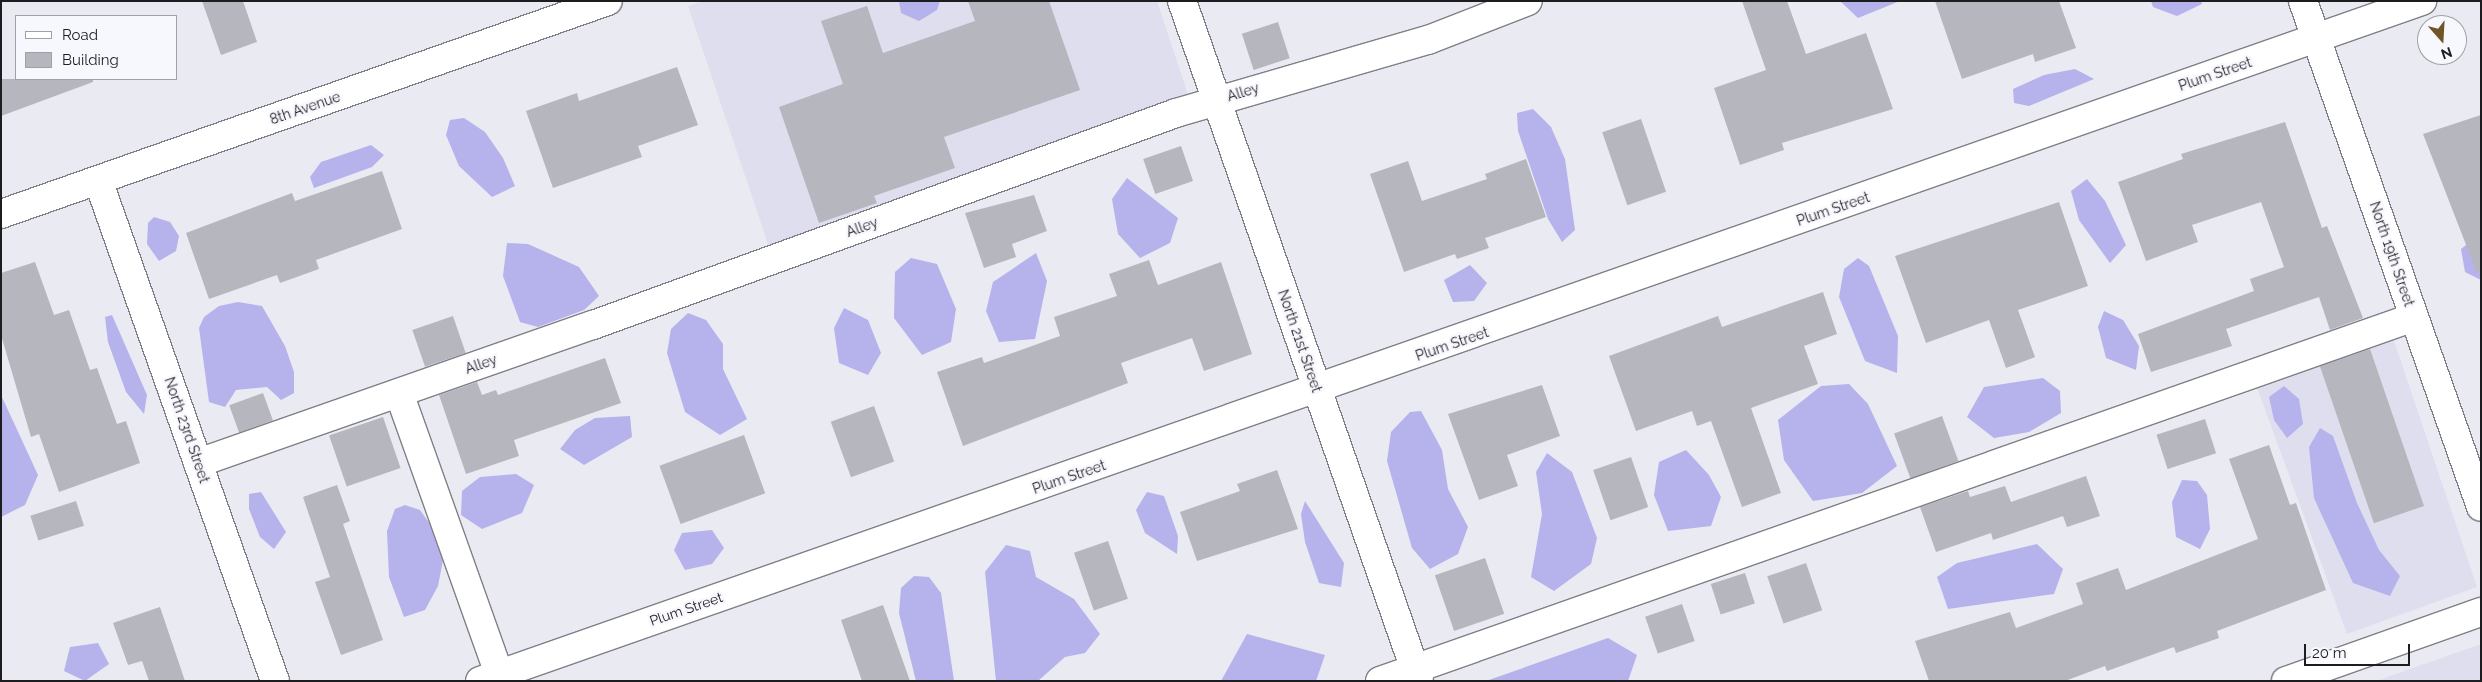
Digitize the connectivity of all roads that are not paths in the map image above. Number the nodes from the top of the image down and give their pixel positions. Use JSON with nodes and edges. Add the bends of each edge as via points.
{"nodes":[{"id":1,"x":608,"y":1,"type":"edge"},
{"id":2,"x":1182,"y":1,"type":"edge"},
{"id":3,"x":1528,"y":1,"type":"edge"},
{"id":4,"x":2303,"y":1,"type":"edge"},
{"id":5,"x":2422,"y":1,"type":"edge"},
{"id":6,"x":2316,"y":38,"type":"junction"},
{"id":7,"x":1216,"y":101,"type":"junction"},
{"id":8,"x":98,"y":180,"type":"junction"},
{"id":9,"x":1,"y":214,"type":"edge"},
{"id":10,"x":2414,"y":317,"type":"junction"},
{"id":11,"x":1317,"y":391,"type":"junction"},
{"id":12,"x":399,"y":393,"type":"junction"},
{"id":13,"x":198,"y":462,"type":"junction"},
{"id":14,"x":2481,"y":507,"type":"edge"},
{"id":15,"x":2481,"y":612,"type":"edge"},
{"id":16,"x":1416,"y":674,"type":"edge"},
{"id":17,"x":489,"y":677,"type":"edge"},
{"id":18,"x":274,"y":681,"type":"edge"},
{"id":19,"x":1380,"y":681,"type":"edge"},
{"id":20,"x":2286,"y":681,"type":"edge"}],
"edges":[{"from":1,"to":8,"type":"street","name":"8th Avenue"},
{"from":2,"to":7,"type":"street","name":"North 21st Street"},
{"from":3,"to":7,"type":"street","name":"Alley","via":[[1428,40]]},
{"from":4,"to":6,"type":"street","name":"North 19th Street"},
{"from":5,"to":6,"type":"street","name":"Plum Street"},
{"from":6,"to":10,"type":"street","name":"North 19th Street"},
{"from":6,"to":11,"type":"street","name":"Plum Street"},
{"from":7,"to":11,"type":"street","name":"North 21st Street"},
{"from":7,"to":12,"type":"street","name":"Alley"},
{"from":8,"to":9,"type":"street","name":"8th Avenue"},
{"from":8,"to":13,"type":"street","name":"North 23rd Street"},
{"from":10,"to":14,"type":"street","name":"North 19th Street"},
{"from":10,"to":16,"type":"street"},
{"from":11,"to":16,"type":"street","name":"North 21st Street"},
{"from":11,"to":17,"type":"street","name":"Plum Street"},
{"from":12,"to":13,"type":"street","name":"Alley"},
{"from":12,"to":17,"type":"street"},
{"from":13,"to":18,"type":"street","name":"North 23rd Street"},
{"from":15,"to":20,"type":"street"},
{"from":16,"to":19,"type":"street"}]}
